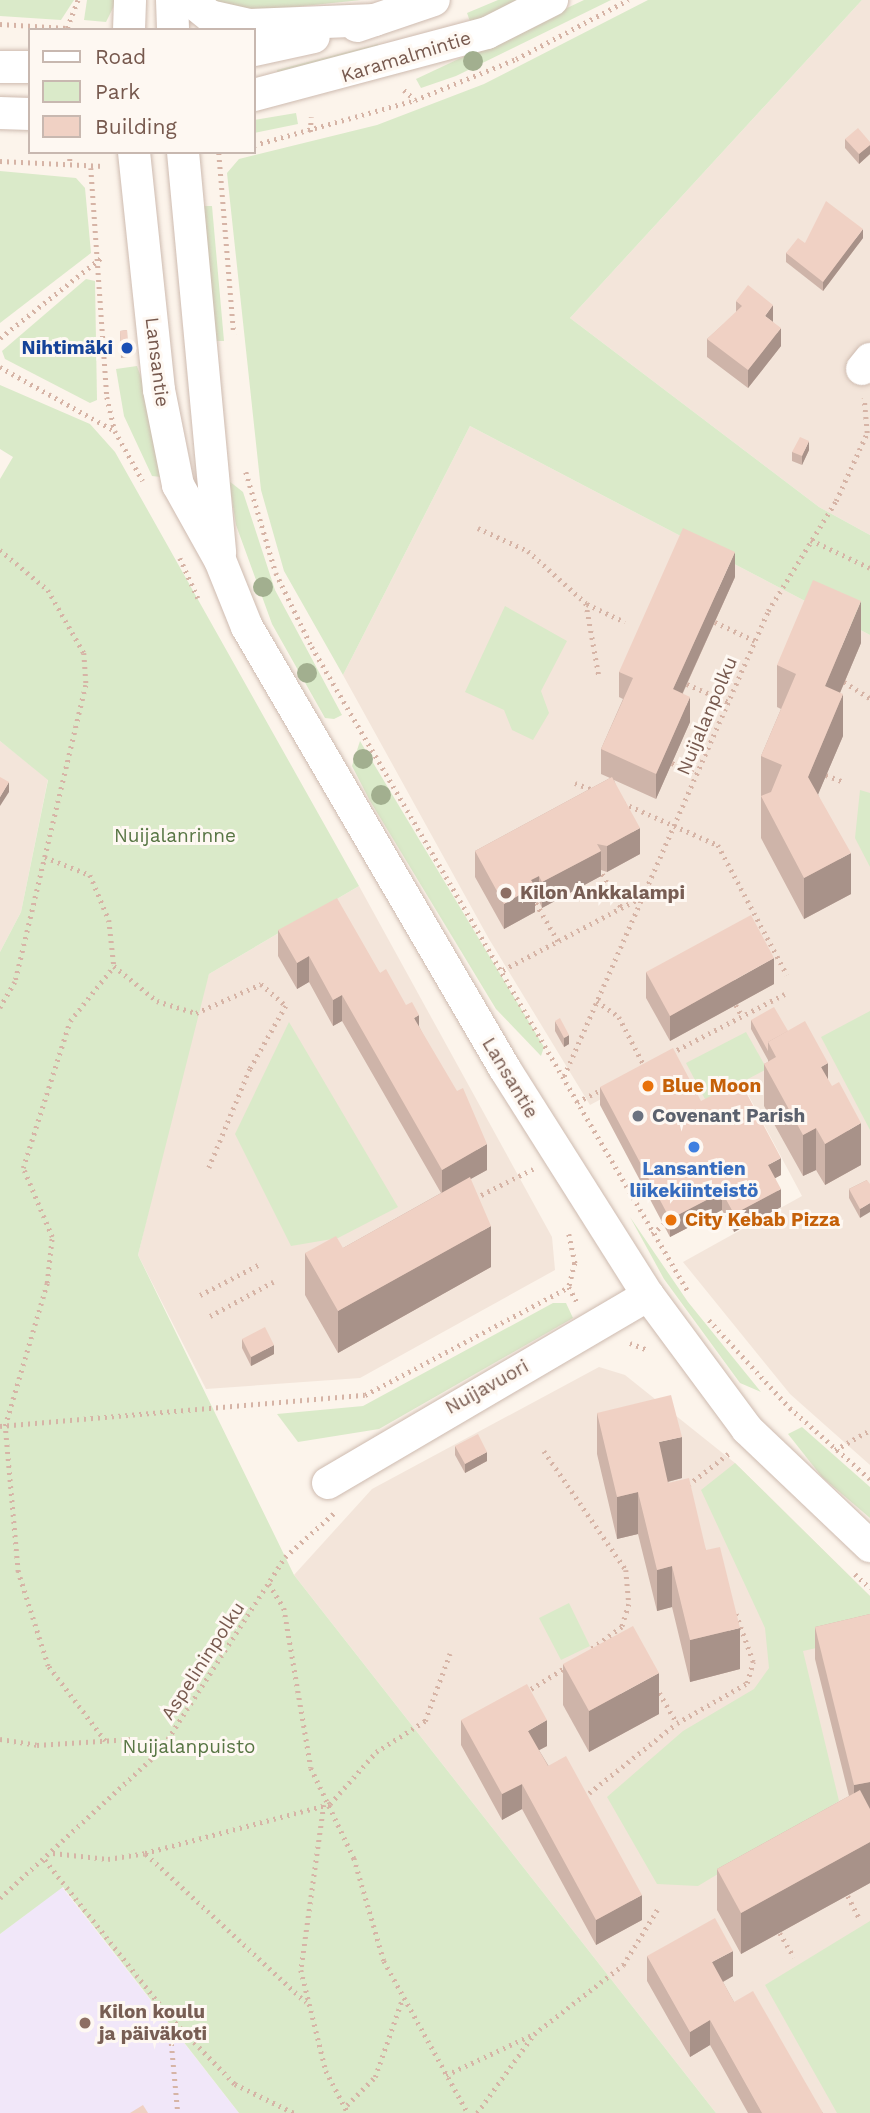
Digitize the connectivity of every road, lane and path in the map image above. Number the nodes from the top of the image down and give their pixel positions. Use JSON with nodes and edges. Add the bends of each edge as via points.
{"nodes":[{"id":1,"x":78,"y":0,"type":"edge"},
{"id":2,"x":130,"y":0,"type":"edge"},
{"id":3,"x":172,"y":0,"type":"edge"},
{"id":4,"x":190,"y":0,"type":"edge"},
{"id":5,"x":434,"y":0,"type":"edge"},
{"id":6,"x":552,"y":0,"type":"edge"},
{"id":7,"x":628,"y":0,"type":"edge"},
{"id":8,"x":375,"y":20,"type":"junction"},
{"id":9,"x":0,"y":24,"type":"edge"},
{"id":10,"x":54,"y":28,"type":"edge"},
{"id":11,"x":67,"y":28,"type":"edge"},
{"id":12,"x":129,"y":28,"type":"edge"},
{"id":13,"x":173,"y":28,"type":"edge"},
{"id":14,"x":256,"y":50,"type":"edge"},
{"id":15,"x":0,"y":67,"type":"edge"},
{"id":16,"x":28,"y":67,"type":"edge"},
{"id":17,"x":404,"y":90,"type":"dead end"},
{"id":18,"x":256,"y":94,"type":"edge"},
{"id":19,"x":415,"y":100,"type":"junction"},
{"id":20,"x":0,"y":113,"type":"edge"},
{"id":21,"x":28,"y":114,"type":"edge"},
{"id":22,"x":312,"y":117,"type":"dead end"},
{"id":23,"x":310,"y":132,"type":"junction"},
{"id":24,"x":256,"y":145,"type":"edge"},
{"id":25,"x":70,"y":154,"type":"edge"},
{"id":26,"x":134,"y":154,"type":"edge"},
{"id":27,"x":183,"y":154,"type":"edge"},
{"id":28,"x":219,"y":154,"type":"edge"},
{"id":29,"x":70,"y":164,"type":"dead end"},
{"id":30,"x":91,"y":168,"type":"dead end"},
{"id":31,"x":101,"y":258,"type":"junction"},
{"id":32,"x":0,"y":338,"type":"edge"},
{"id":33,"x":235,"y":346,"type":"dead end"},
{"id":34,"x":866,"y":364,"type":"edge"},
{"id":35,"x":0,"y":367,"type":"edge"},
{"id":36,"x":115,"y":431,"type":"junction"},
{"id":37,"x":244,"y":456,"type":"dead end"},
{"id":38,"x":149,"y":491,"type":"dead end"},
{"id":39,"x":478,"y":528,"type":"dead end"},
{"id":40,"x":811,"y":540,"type":"junction"},
{"id":41,"x":0,"y":550,"type":"edge"},
{"id":42,"x":220,"y":560,"type":"junction"},
{"id":43,"x":870,"y":568,"type":"edge"},
{"id":44,"x":586,"y":603,"type":"junction"},
{"id":45,"x":625,"y":622,"type":"dead end"},
{"id":46,"x":715,"y":622,"type":"edge"},
{"id":47,"x":755,"y":641,"type":"junction"},
{"id":48,"x":599,"y":676,"type":"dead end"},
{"id":49,"x":844,"y":682,"type":"edge"},
{"id":50,"x":687,"y":684,"type":"edge"},
{"id":51,"x":870,"y":698,"type":"edge"},
{"id":52,"x":728,"y":702,"type":"junction"},
{"id":53,"x":672,"y":763,"type":"edge"},
{"id":54,"x":697,"y":774,"type":"junction"},
{"id":55,"x":827,"y":775,"type":"dead end"},
{"id":56,"x":844,"y":782,"type":"dead end"},
{"id":57,"x":575,"y":783,"type":"dead end"},
{"id":58,"x":600,"y":793,"type":"edge"},
{"id":59,"x":613,"y":798,"type":"edge"},
{"id":60,"x":675,"y":824,"type":"junction"},
{"id":61,"x":45,"y":857,"type":"junction"},
{"id":62,"x":599,"y":868,"type":"edge"},
{"id":63,"x":644,"y":896,"type":"junction"},
{"id":64,"x":536,"y":903,"type":"edge"},
{"id":65,"x":621,"y":908,"type":"junction"},
{"id":66,"x":558,"y":942,"type":"junction"},
{"id":67,"x":114,"y":967,"type":"junction"},
{"id":68,"x":503,"y":970,"type":"junction"},
{"id":69,"x":788,"y":975,"type":"dead end"},
{"id":70,"x":785,"y":994,"type":"dead end"},
{"id":71,"x":597,"y":1001,"type":"junction"},
{"id":72,"x":736,"y":1005,"type":"dead end"},
{"id":73,"x":0,"y":1008,"type":"edge"},
{"id":74,"x":742,"y":1016,"type":"junction"},
{"id":75,"x":658,"y":1060,"type":"edge"},
{"id":76,"x":651,"y":1064,"type":"edge"},
{"id":77,"x":645,"y":1067,"type":"junction"},
{"id":78,"x":634,"y":1073,"type":"edge"},
{"id":79,"x":564,"y":1077,"type":"junction"},
{"id":80,"x":647,"y":1079,"type":"edge"},
{"id":81,"x":613,"y":1084,"type":"edge"},
{"id":82,"x":577,"y":1102,"type":"junction"},
{"id":83,"x":209,"y":1168,"type":"dead end"},
{"id":84,"x":535,"y":1168,"type":"dead end"},
{"id":85,"x":469,"y":1200,"type":"edge"},
{"id":86,"x":664,"y":1224,"type":"edge"},
{"id":87,"x":652,"y":1234,"type":"junction"},
{"id":88,"x":260,"y":1264,"type":"dead end"},
{"id":89,"x":273,"y":1282,"type":"dead end"},
{"id":90,"x":569,"y":1287,"type":"dead end"},
{"id":91,"x":200,"y":1295,"type":"dead end"},
{"id":92,"x":648,"y":1296,"type":"junction"},
{"id":93,"x":692,"y":1297,"type":"dead end"},
{"id":94,"x":698,"y":1308,"type":"dead end"},
{"id":95,"x":210,"y":1316,"type":"dead end"},
{"id":96,"x":3,"y":1426,"type":"edge"},
{"id":97,"x":870,"y":1430,"type":"edge"},
{"id":98,"x":734,"y":1449,"type":"dead end"},
{"id":99,"x":835,"y":1450,"type":"junction"},
{"id":100,"x":544,"y":1451,"type":"dead end"},
{"id":101,"x":870,"y":1479,"type":"edge"},
{"id":102,"x":328,"y":1482,"type":"dead end"},
{"id":103,"x":681,"y":1491,"type":"edge"},
{"id":104,"x":870,"y":1546,"type":"edge"},
{"id":105,"x":285,"y":1556,"type":"dead end"},
{"id":106,"x":269,"y":1584,"type":"junction"},
{"id":107,"x":731,"y":1603,"type":"edge"},
{"id":108,"x":622,"y":1627,"type":"junction"},
{"id":109,"x":629,"y":1639,"type":"edge"},
{"id":110,"x":450,"y":1653,"type":"dead end"},
{"id":111,"x":582,"y":1655,"type":"edge"},
{"id":112,"x":572,"y":1662,"type":"edge"},
{"id":113,"x":649,"y":1675,"type":"edge"},
{"id":114,"x":531,"y":1689,"type":"edge"},
{"id":115,"x":677,"y":1723,"type":"junction"},
{"id":116,"x":0,"y":1739,"type":"edge"},
{"id":117,"x":105,"y":1741,"type":"junction"},
{"id":118,"x":160,"y":1751,"type":"junction"},
{"id":119,"x":589,"y":1793,"type":"edge"},
{"id":120,"x":327,"y":1805,"type":"junction"},
{"id":121,"x":53,"y":1853,"type":"junction"},
{"id":122,"x":145,"y":1853,"type":"junction"},
{"id":123,"x":45,"y":1860,"type":"junction"},
{"id":124,"x":848,"y":1896,"type":"dead end"},
{"id":125,"x":0,"y":1898,"type":"edge"},
{"id":126,"x":657,"y":1910,"type":"dead end"},
{"id":127,"x":859,"y":1918,"type":"dead end"},
{"id":128,"x":780,"y":1933,"type":"dead end"},
{"id":129,"x":794,"y":1956,"type":"dead end"},
{"id":130,"x":402,"y":1999,"type":"junction"},
{"id":131,"x":306,"y":2002,"type":"junction"},
{"id":132,"x":169,"y":2016,"type":"junction"},
{"id":133,"x":534,"y":2034,"type":"junction"},
{"id":134,"x":446,"y":2075,"type":"junction"},
{"id":135,"x":347,"y":2105,"type":"junction"},
{"id":136,"x":178,"y":2113,"type":"edge"},
{"id":137,"x":293,"y":2113,"type":"edge"},
{"id":138,"x":348,"y":2113,"type":"edge"},
{"id":139,"x":468,"y":2113,"type":"edge"},
{"id":140,"x":477,"y":2113,"type":"edge"}],
"edges":[{"from":1,"to":11,"type":"path"},
{"from":2,"to":12,"type":"street"},
{"from":3,"to":13,"type":"street"},
{"from":4,"to":8,"type":"street","via":[[210,16],[250,25]]},
{"from":5,"to":8,"type":"street"},
{"from":6,"to":18,"type":"street","name":"Karamalmintie","via":[[487,33]]},
{"from":7,"to":19,"type":"path","via":[[516,59]]},
{"from":8,"to":14,"type":"street"},
{"from":9,"to":10,"type":"path"},
{"from":15,"to":16,"type":"street"},
{"from":17,"to":19,"type":"path"},
{"from":19,"to":23,"type":"path"},
{"from":20,"to":21,"type":"street"},
{"from":22,"to":23,"type":"path"},
{"from":23,"to":24,"type":"path"},
{"from":25,"to":29,"type":"path"},
{"from":26,"to":42,"type":"street","name":"Lansantie","via":[[159,390],[178,485]]},
{"from":27,"to":42,"type":"street","name":"Lansantie"},
{"from":28,"to":33,"type":"path"},
{"from":30,"to":31,"type":"path"},
{"from":31,"to":32,"type":"path"},
{"from":31,"to":36,"type":"path","via":[[107,397]]},
{"from":34,"to":40,"type":"path","name":"Nuijalanpolku","via":[[867,433]]},
{"from":35,"to":36,"type":"path"},
{"from":36,"to":38,"type":"path"},
{"from":37,"to":68,"type":"path","via":[[276,573],[312,646]]},
{"from":39,"to":44,"type":"path","via":[[528,551]]},
{"from":40,"to":43,"type":"path"},
{"from":40,"to":47,"type":"path","name":"Nuijalanpolku"},
{"from":41,"to":61,"type":"path","via":[[48,590],[84,653],[86,685]]},
{"from":42,"to":92,"type":"street","name":"Lansantie","via":[[294,712],[560,1161]]},
{"from":44,"to":45,"type":"path"},
{"from":44,"to":48,"type":"path"},
{"from":46,"to":47,"type":"path"},
{"from":47,"to":52,"type":"path","name":"Nuijalanpolku"},
{"from":49,"to":51,"type":"path"},
{"from":50,"to":52,"type":"path"},
{"from":52,"to":54,"type":"path","name":"Nuijalanpolku"},
{"from":53,"to":54,"type":"path"},
{"from":54,"to":60,"type":"path","name":"Nuijalanpolku"},
{"from":55,"to":56,"type":"path"},
{"from":57,"to":58,"type":"path"},
{"from":59,"to":60,"type":"path"},
{"from":60,"to":63,"type":"path","name":"Nuijalanpolku"},
{"from":60,"to":69,"type":"path","via":[[718,845]]},
{"from":61,"to":67,"type":"path","via":[[90,876],[109,920]]},
{"from":61,"to":73,"type":"path","via":[[15,982]]},
{"from":62,"to":65,"type":"path"},
{"from":63,"to":65,"type":"path"},
{"from":63,"to":71,"type":"path","name":"Nuijalanpolku"},
{"from":64,"to":66,"type":"path"},
{"from":65,"to":66,"type":"path"},
{"from":66,"to":68,"type":"path"},
{"from":67,"to":83,"type":"path","via":[[157,1001],[196,1013],[261,984],[286,1006],[250,1069]]},
{"from":67,"to":96,"type":"path","via":[[70,1021],[23,1168],[52,1237],[47,1283]]},
{"from":68,"to":79,"type":"path"},
{"from":70,"to":74,"type":"path"},
{"from":71,"to":77,"type":"path","via":[[619,1017]]},
{"from":71,"to":79,"type":"path","name":"Nuijalanpolku"},
{"from":72,"to":74,"type":"path"},
{"from":74,"to":75,"type":"path"},
{"from":76,"to":77,"type":"path"},
{"from":77,"to":78,"type":"path"},
{"from":77,"to":80,"type":"path"},
{"from":79,"to":82,"type":"path"},
{"from":81,"to":82,"type":"path"},
{"from":82,"to":87,"type":"path"},
{"from":84,"to":85,"type":"path"},
{"from":86,"to":87,"type":"path"},
{"from":87,"to":93,"type":"path"},
{"from":88,"to":91,"type":"path"},
{"from":89,"to":95,"type":"path"},
{"from":90,"to":96,"type":"path","via":[[365,1395]]},
{"from":92,"to":102,"type":"street","name":"Nuijavuori"},
{"from":92,"to":104,"type":"street","name":"Lansantie","via":[[747,1429]]},
{"from":94,"to":99,"type":"path"},
{"from":96,"to":117,"type":"path","via":[[18,1572],[48,1666]]},
{"from":97,"to":99,"type":"path"},
{"from":98,"to":103,"type":"path"},
{"from":99,"to":101,"type":"path"},
{"from":100,"to":108,"type":"path","via":[[626,1570],[629,1604]]},
{"from":105,"to":106,"type":"path","name":"Aspelininpolku"},
{"from":106,"to":118,"type":"path","name":"Aspelininpolku"},
{"from":106,"to":120,"type":"path","via":[[284,1608],[311,1768]]},
{"from":107,"to":115,"type":"path","via":[[753,1662],[747,1683]]},
{"from":108,"to":109,"type":"path"},
{"from":108,"to":111,"type":"path"},
{"from":110,"to":120,"type":"path","via":[[425,1721],[376,1752]]},
{"from":112,"to":114,"type":"path"},
{"from":113,"to":115,"type":"path"},
{"from":115,"to":119,"type":"path"},
{"from":116,"to":117,"type":"path","via":[[37,1745]]},
{"from":117,"to":118,"type":"path","via":[[132,1739]]},
{"from":118,"to":121,"type":"path","name":"Aspelininpolku"},
{"from":120,"to":122,"type":"path"},
{"from":120,"to":130,"type":"path"},
{"from":120,"to":131,"type":"path","via":[[305,1920],[301,1970]]},
{"from":121,"to":122,"type":"path","via":[[108,1859]]},
{"from":121,"to":123,"type":"path","name":"Aspelininpolku"},
{"from":122,"to":131,"type":"path"},
{"from":123,"to":125,"type":"path","name":"Aspelininpolku"},
{"from":123,"to":132,"type":"path"},
{"from":124,"to":127,"type":"path"},
{"from":126,"to":133,"type":"path","via":[[623,1965]]},
{"from":128,"to":129,"type":"path"},
{"from":130,"to":134,"type":"path"},
{"from":130,"to":135,"type":"path","via":[[375,2077]]},
{"from":131,"to":135,"type":"path","via":[[326,2071]]},
{"from":132,"to":136,"type":"path"},
{"from":132,"to":137,"type":"path","via":[[235,2084]]},
{"from":133,"to":134,"type":"path"},
{"from":133,"to":140,"type":"path"},
{"from":134,"to":139,"type":"path"},
{"from":135,"to":138,"type":"path"}]}
